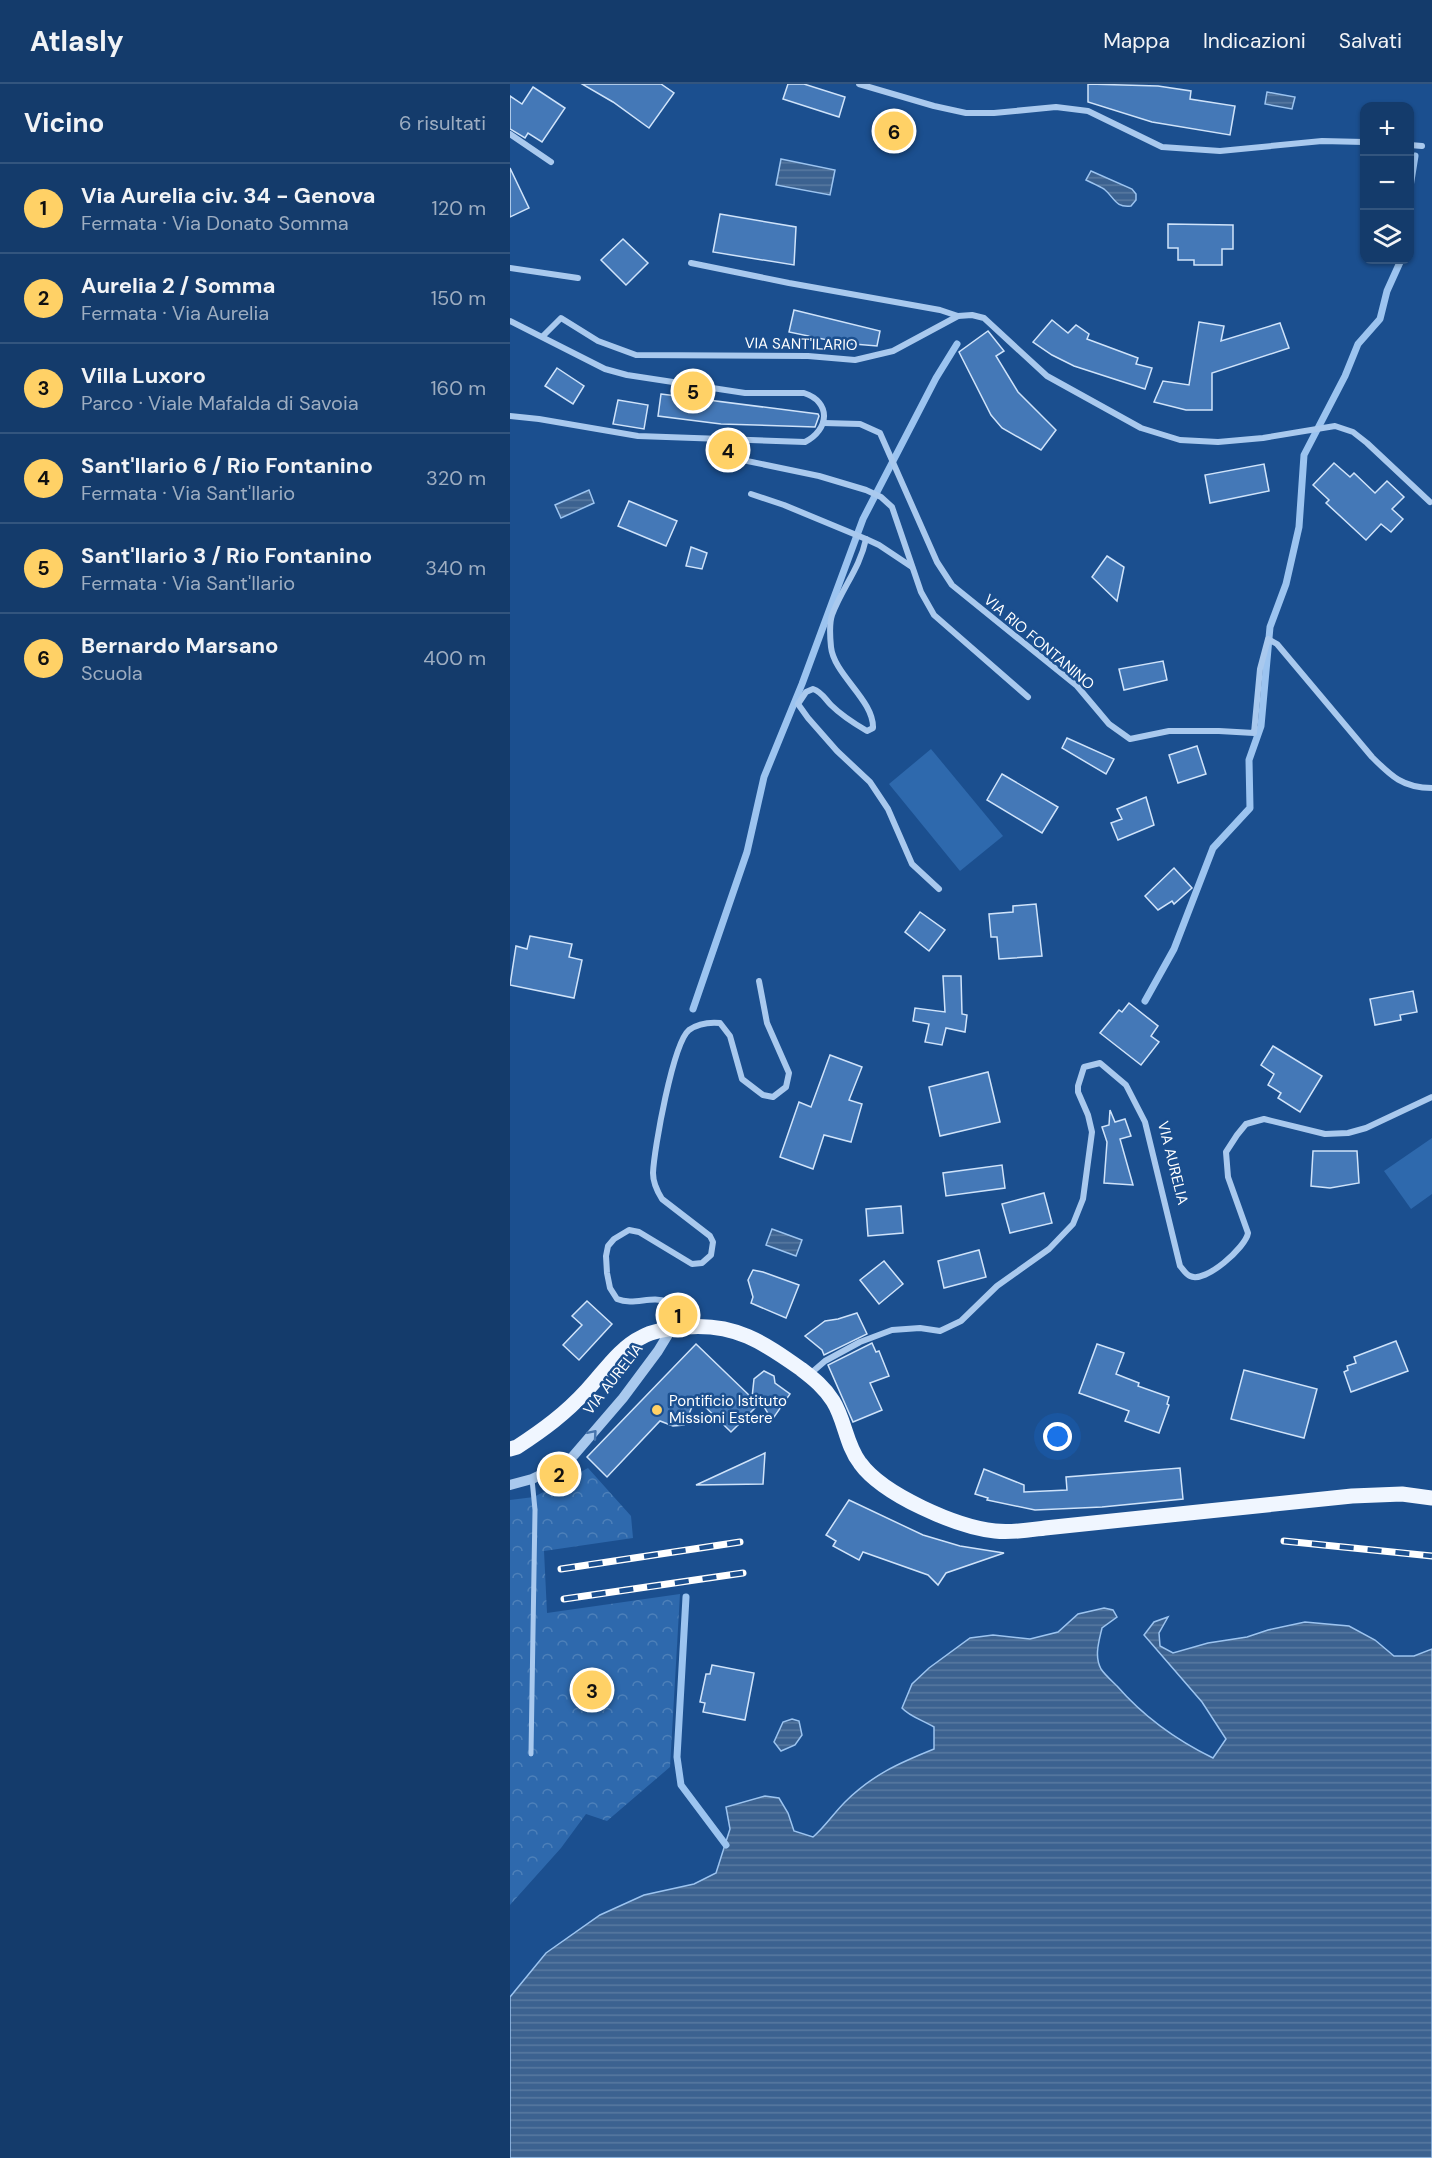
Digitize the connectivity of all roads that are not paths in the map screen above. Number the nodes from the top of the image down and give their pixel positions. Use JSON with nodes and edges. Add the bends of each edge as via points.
{"nodes":[{"id":1,"x":859,"y":84,"type":"edge"},
{"id":2,"x":510,"y":134,"type":"edge"},
{"id":3,"x":1360,"y":142,"type":"edge"},
{"id":4,"x":1414,"y":145,"type":"edge"},
{"id":5,"x":1422,"y":146,"type":"dead end"},
{"id":6,"x":551,"y":162,"type":"dead end"},
{"id":7,"x":691,"y":263,"type":"dead end"},
{"id":8,"x":510,"y":268,"type":"edge"},
{"id":9,"x":578,"y":278,"type":"dead end"},
{"id":10,"x":958,"y":316,"type":"junction"},
{"id":11,"x":510,"y":321,"type":"edge"},
{"id":12,"x":543,"y":336,"type":"junction"},
{"id":13,"x":510,"y":416,"type":"edge"},
{"id":14,"x":824,"y":423,"type":"junction"},
{"id":15,"x":714,"y":438,"type":"junction"},
{"id":16,"x":751,"y":494,"type":"dead end"},
{"id":17,"x":1430,"y":502,"type":"dead end"},
{"id":18,"x":866,"y":539,"type":"junction"},
{"id":19,"x":912,"y":567,"type":"junction"},
{"id":20,"x":1028,"y":697,"type":"dead end"},
{"id":21,"x":1432,"y":788,"type":"edge"},
{"id":22,"x":939,"y":889,"type":"dead end"},
{"id":23,"x":759,"y":981,"type":"dead end"},
{"id":24,"x":1432,"y":1097,"type":"edge"},
{"id":25,"x":672,"y":1328,"type":"junction"},
{"id":26,"x":810,"y":1374,"type":"junction"},
{"id":27,"x":510,"y":1449,"type":"edge"},
{"id":28,"x":532,"y":1479,"type":"junction"},
{"id":29,"x":510,"y":1485,"type":"edge"},
{"id":30,"x":1432,"y":1498,"type":"edge"},
{"id":31,"x":531,"y":1754,"type":"dead end"}],
"edges":[{"from":1,"to":3,"type":"street","via":[[966,112],[1056,107],[1088,111],[1162,147],[1221,151],[1322,141]]},
{"from":2,"to":6,"type":"street"},
{"from":4,"to":5,"type":"street"},
{"from":7,"to":10,"type":"street"},
{"from":8,"to":9,"type":"street"},
{"from":10,"to":12,"type":"street","name":"VIA SANT'ILARIO","via":[[893,351],[855,360],[808,356],[636,356],[598,341],[561,318]]},
{"from":10,"to":17,"type":"street","via":[[984,318],[1047,376],[1141,428],[1180,440],[1218,442],[1335,426],[1353,432],[1367,443]]},
{"from":11,"to":12,"type":"street"},
{"from":12,"to":14,"type":"street","via":[[605,369],[627,375],[745,393],[804,393],[820,404]]},
{"from":13,"to":15,"type":"street","via":[[638,436]]},
{"from":14,"to":15,"type":"street","via":[[820,432],[805,442]]},
{"from":14,"to":21,"type":"street","name":"VIA RIO FONTANINO","via":[[860,424],[880,434],[937,562],[952,585],[1077,686],[1109,724],[1130,739],[1169,731],[1254,733],[1260,669],[1268,639],[1277,644],[1389,774],[1403,784]]},
{"from":15,"to":19,"type":"street","via":[[715,450],[723,456],[819,476],[881,497],[892,507]]},
{"from":16,"to":18,"type":"street"},
{"from":18,"to":19,"type":"street"},
{"from":18,"to":22,"type":"street","via":[[863,556],[832,615],[831,650],[867,708],[873,728],[867,731],[858,726],[820,691],[806,692],[798,704],[837,751],[870,782],[888,809],[912,864]]},
{"from":19,"to":20,"type":"street","via":[[934,615]]},
{"from":23,"to":25,"type":"street","via":[[767,1023],[789,1072],[786,1087],[773,1097],[753,1088],[742,1079],[730,1035],[720,1023],[705,1022],[688,1031],[678,1049],[657,1146],[653,1173],[658,1191],[662,1199],[710,1236],[714,1242],[711,1255],[702,1263],[692,1264],[629,1230],[608,1246],[606,1274],[617,1299],[667,1302]]},
{"from":24,"to":26,"type":"street","name":"VIA AURELIA","via":[[1348,1133],[1325,1134],[1264,1119],[1246,1124],[1226,1152],[1228,1177],[1247,1240],[1212,1271],[1195,1277],[1180,1266],[1145,1122],[1126,1085],[1100,1063],[1084,1067],[1078,1092],[1092,1132],[1083,1199],[1073,1224],[1049,1249],[997,1286],[961,1321],[940,1331],[892,1330],[851,1347]]},
{"from":25,"to":26,"type":"main road","via":[[719,1326],[748,1336]]},
{"from":25,"to":27,"type":"main road","via":[[642,1337],[619,1353],[552,1425]]},
{"from":28,"to":25,"type":"street","name":"VIA AURELIA","one_way":true,"via":[[568,1462],[623,1398]]},
{"from":26,"to":30,"type":"main road","via":[[834,1403],[860,1464],[889,1490],[935,1513],[983,1529],[1045,1528],[1352,1496],[1402,1494]]},
{"from":28,"to":29,"type":"street","name":"VIA AURELIA"},
{"from":28,"to":31,"type":"street","via":[[535,1510]]}]}
